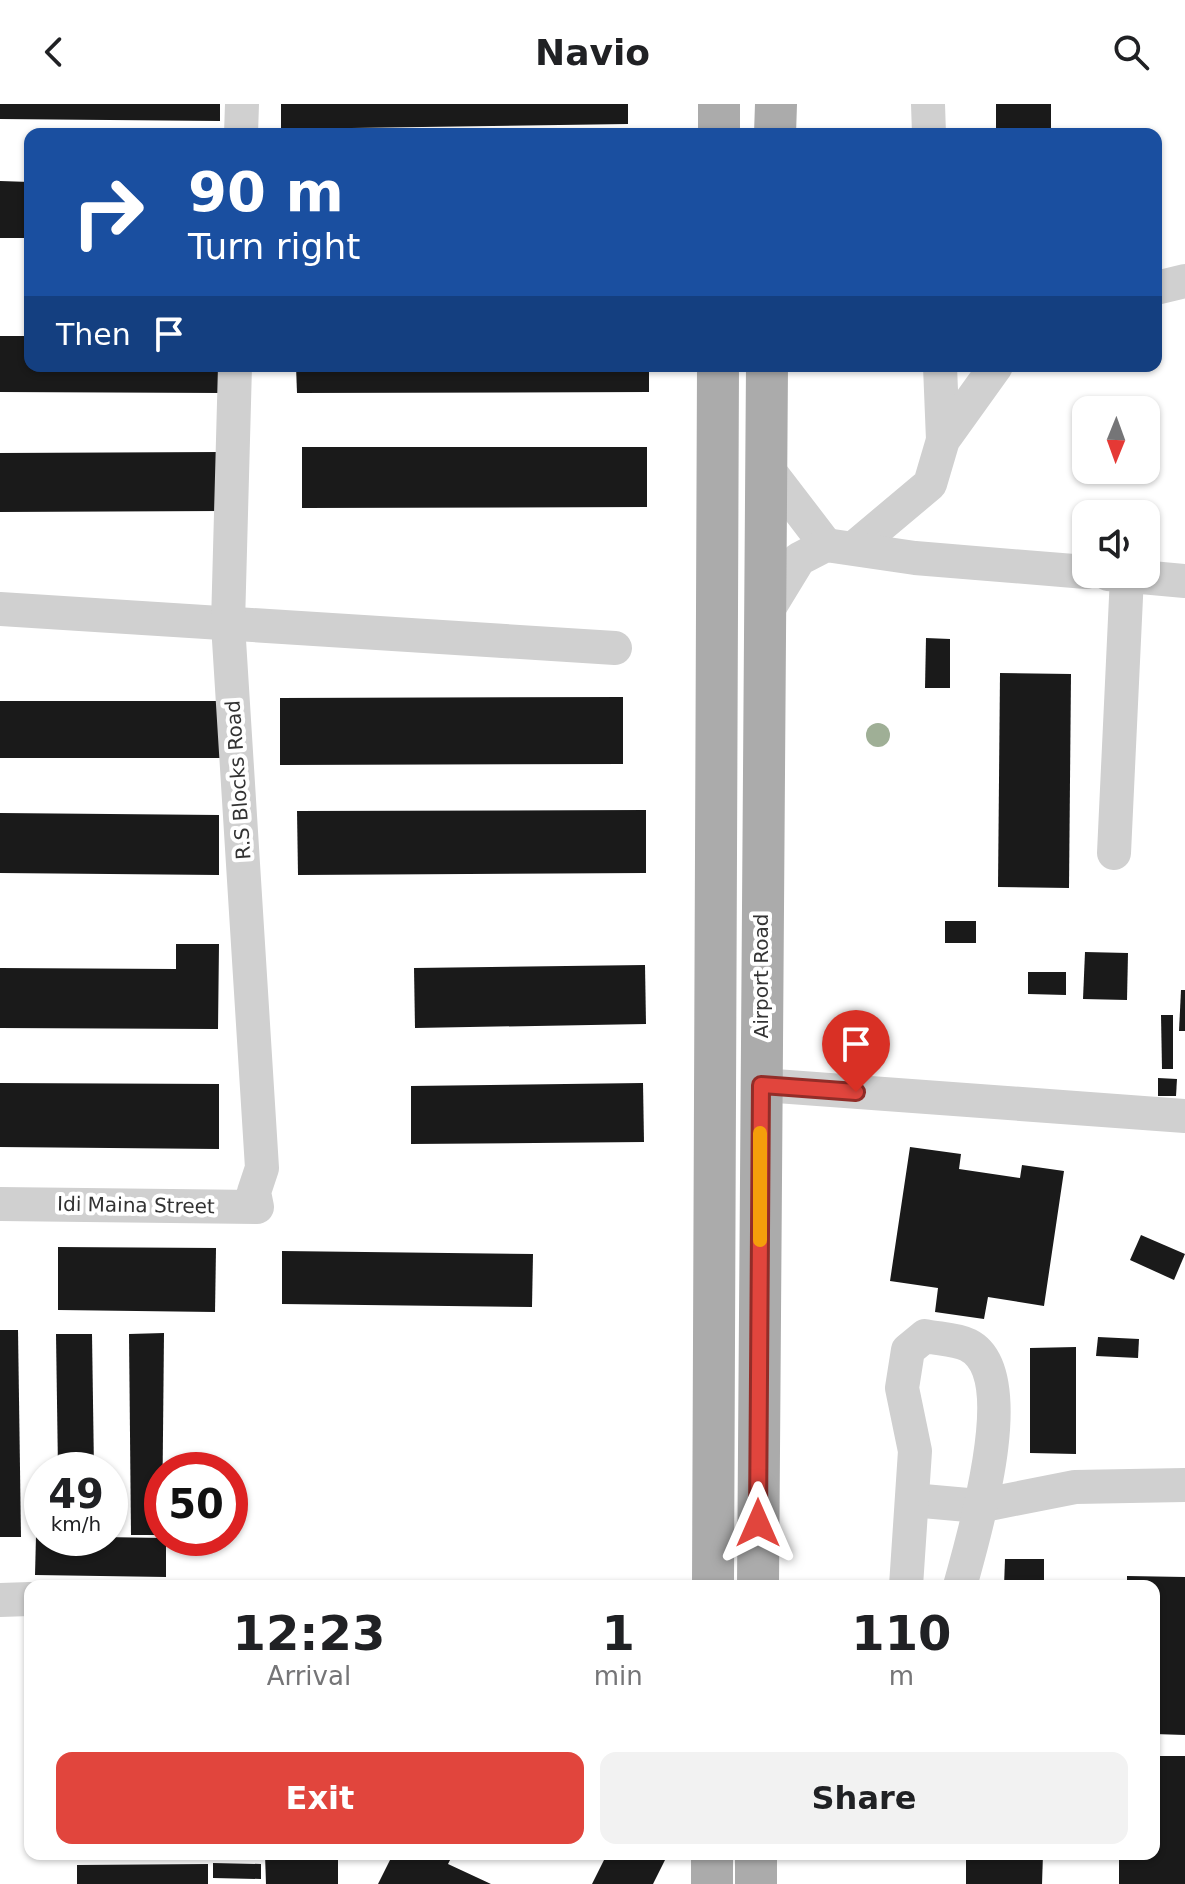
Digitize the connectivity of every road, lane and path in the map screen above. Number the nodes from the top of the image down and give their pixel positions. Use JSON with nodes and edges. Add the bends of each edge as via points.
{"nodes":[{"id":1,"x":242,"y":104,"type":"edge"},
{"id":2,"x":719,"y":104,"type":"edge"},
{"id":3,"x":776,"y":104,"type":"edge"},
{"id":4,"x":928,"y":104,"type":"edge"},
{"id":5,"x":241,"y":128,"type":"edge"},
{"id":6,"x":719,"y":128,"type":"edge"},
{"id":7,"x":775,"y":128,"type":"edge"},
{"id":8,"x":929,"y":128,"type":"edge"},
{"id":9,"x":1185,"y":281,"type":"edge"},
{"id":10,"x":1162,"y":287,"type":"edge"},
{"id":11,"x":235,"y":372,"type":"edge"},
{"id":12,"x":718,"y":372,"type":"edge"},
{"id":13,"x":767,"y":372,"type":"edge"},
{"id":14,"x":940,"y":372,"type":"edge"},
{"id":15,"x":992,"y":372,"type":"edge"},
{"id":16,"x":943,"y":440,"type":"junction"},
{"id":17,"x":764,"y":464,"type":"junction"},
{"id":18,"x":840,"y":546,"type":"junction"},
{"id":19,"x":1072,"y":571,"type":"edge"},
{"id":20,"x":1160,"y":579,"type":"edge"},
{"id":21,"x":1185,"y":581,"type":"edge"},
{"id":22,"x":1115,"y":588,"type":"edge"},
{"id":23,"x":0,"y":609,"type":"edge"},
{"id":24,"x":763,"y":618,"type":"junction"},
{"id":25,"x":228,"y":624,"type":"junction"},
{"id":26,"x":615,"y":648,"type":"dead end"},
{"id":27,"x":1114,"y":853,"type":"dead end"},
{"id":28,"x":761,"y":1085,"type":"junction"},
{"id":29,"x":1185,"y":1116,"type":"edge"},
{"id":30,"x":254,"y":1192,"type":"joint"},
{"id":31,"x":0,"y":1204,"type":"edge"},
{"id":32,"x":1185,"y":1485,"type":"edge"},
{"id":33,"x":912,"y":1500,"type":"junction"},
{"id":34,"x":979,"y":1506,"type":"junction"},
{"id":35,"x":713,"y":1580,"type":"edge"},
{"id":36,"x":758,"y":1580,"type":"edge"},
{"id":37,"x":906,"y":1580,"type":"edge"},
{"id":38,"x":961,"y":1580,"type":"edge"},
{"id":39,"x":24,"y":1599,"type":"edge"},
{"id":40,"x":0,"y":1600,"type":"edge"},
{"id":41,"x":712,"y":1860,"type":"edge"},
{"id":42,"x":756,"y":1860,"type":"edge"},
{"id":43,"x":712,"y":1884,"type":"edge"},
{"id":44,"x":756,"y":1884,"type":"edge"}],
"edges":[{"from":1,"to":5,"type":"lane"},
{"from":2,"to":6,"type":"main road"},
{"from":3,"to":7,"type":"main road"},
{"from":4,"to":8,"type":"lane"},
{"from":9,"to":10,"type":"lane"},
{"from":11,"to":25,"type":"lane","name":"R.S Blocks Road"},
{"from":12,"to":35,"type":"main road"},
{"from":13,"to":17,"type":"main road","name":"Airport Road"},
{"from":14,"to":16,"type":"lane"},
{"from":15,"to":16,"type":"lane"},
{"from":16,"to":18,"type":"lane","via":[[930,484]]},
{"from":17,"to":18,"type":"lane"},
{"from":17,"to":24,"type":"main road","name":"Airport Road"},
{"from":18,"to":19,"type":"lane"},
{"from":18,"to":24,"type":"lane","via":[[799,559]]},
{"from":20,"to":21,"type":"lane"},
{"from":22,"to":27,"type":"lane"},
{"from":23,"to":25,"type":"lane"},
{"from":24,"to":28,"type":"main road","name":"Airport Road"},
{"from":25,"to":26,"type":"lane"},
{"from":25,"to":30,"type":"lane","name":"R.S Blocks Road","via":[[262,1168]]},
{"from":28,"to":29,"type":"lane"},
{"from":28,"to":36,"type":"main road","name":"Airport Road"},
{"from":30,"to":31,"type":"lane","name":"Idi Maina Street","via":[[257,1207]]},
{"from":32,"to":34,"type":"lane","via":[[1075,1487]]},
{"from":33,"to":34,"type":"lane"},
{"from":33,"to":34,"type":"lane","via":[[915,1451],[902,1388],[908,1350],[925,1336],[969,1345],[992,1374],[993,1441]]},
{"from":33,"to":37,"type":"lane"},
{"from":34,"to":38,"type":"lane"},
{"from":39,"to":40,"type":"lane"},
{"from":41,"to":43,"type":"main road"},
{"from":42,"to":44,"type":"main road"}]}
